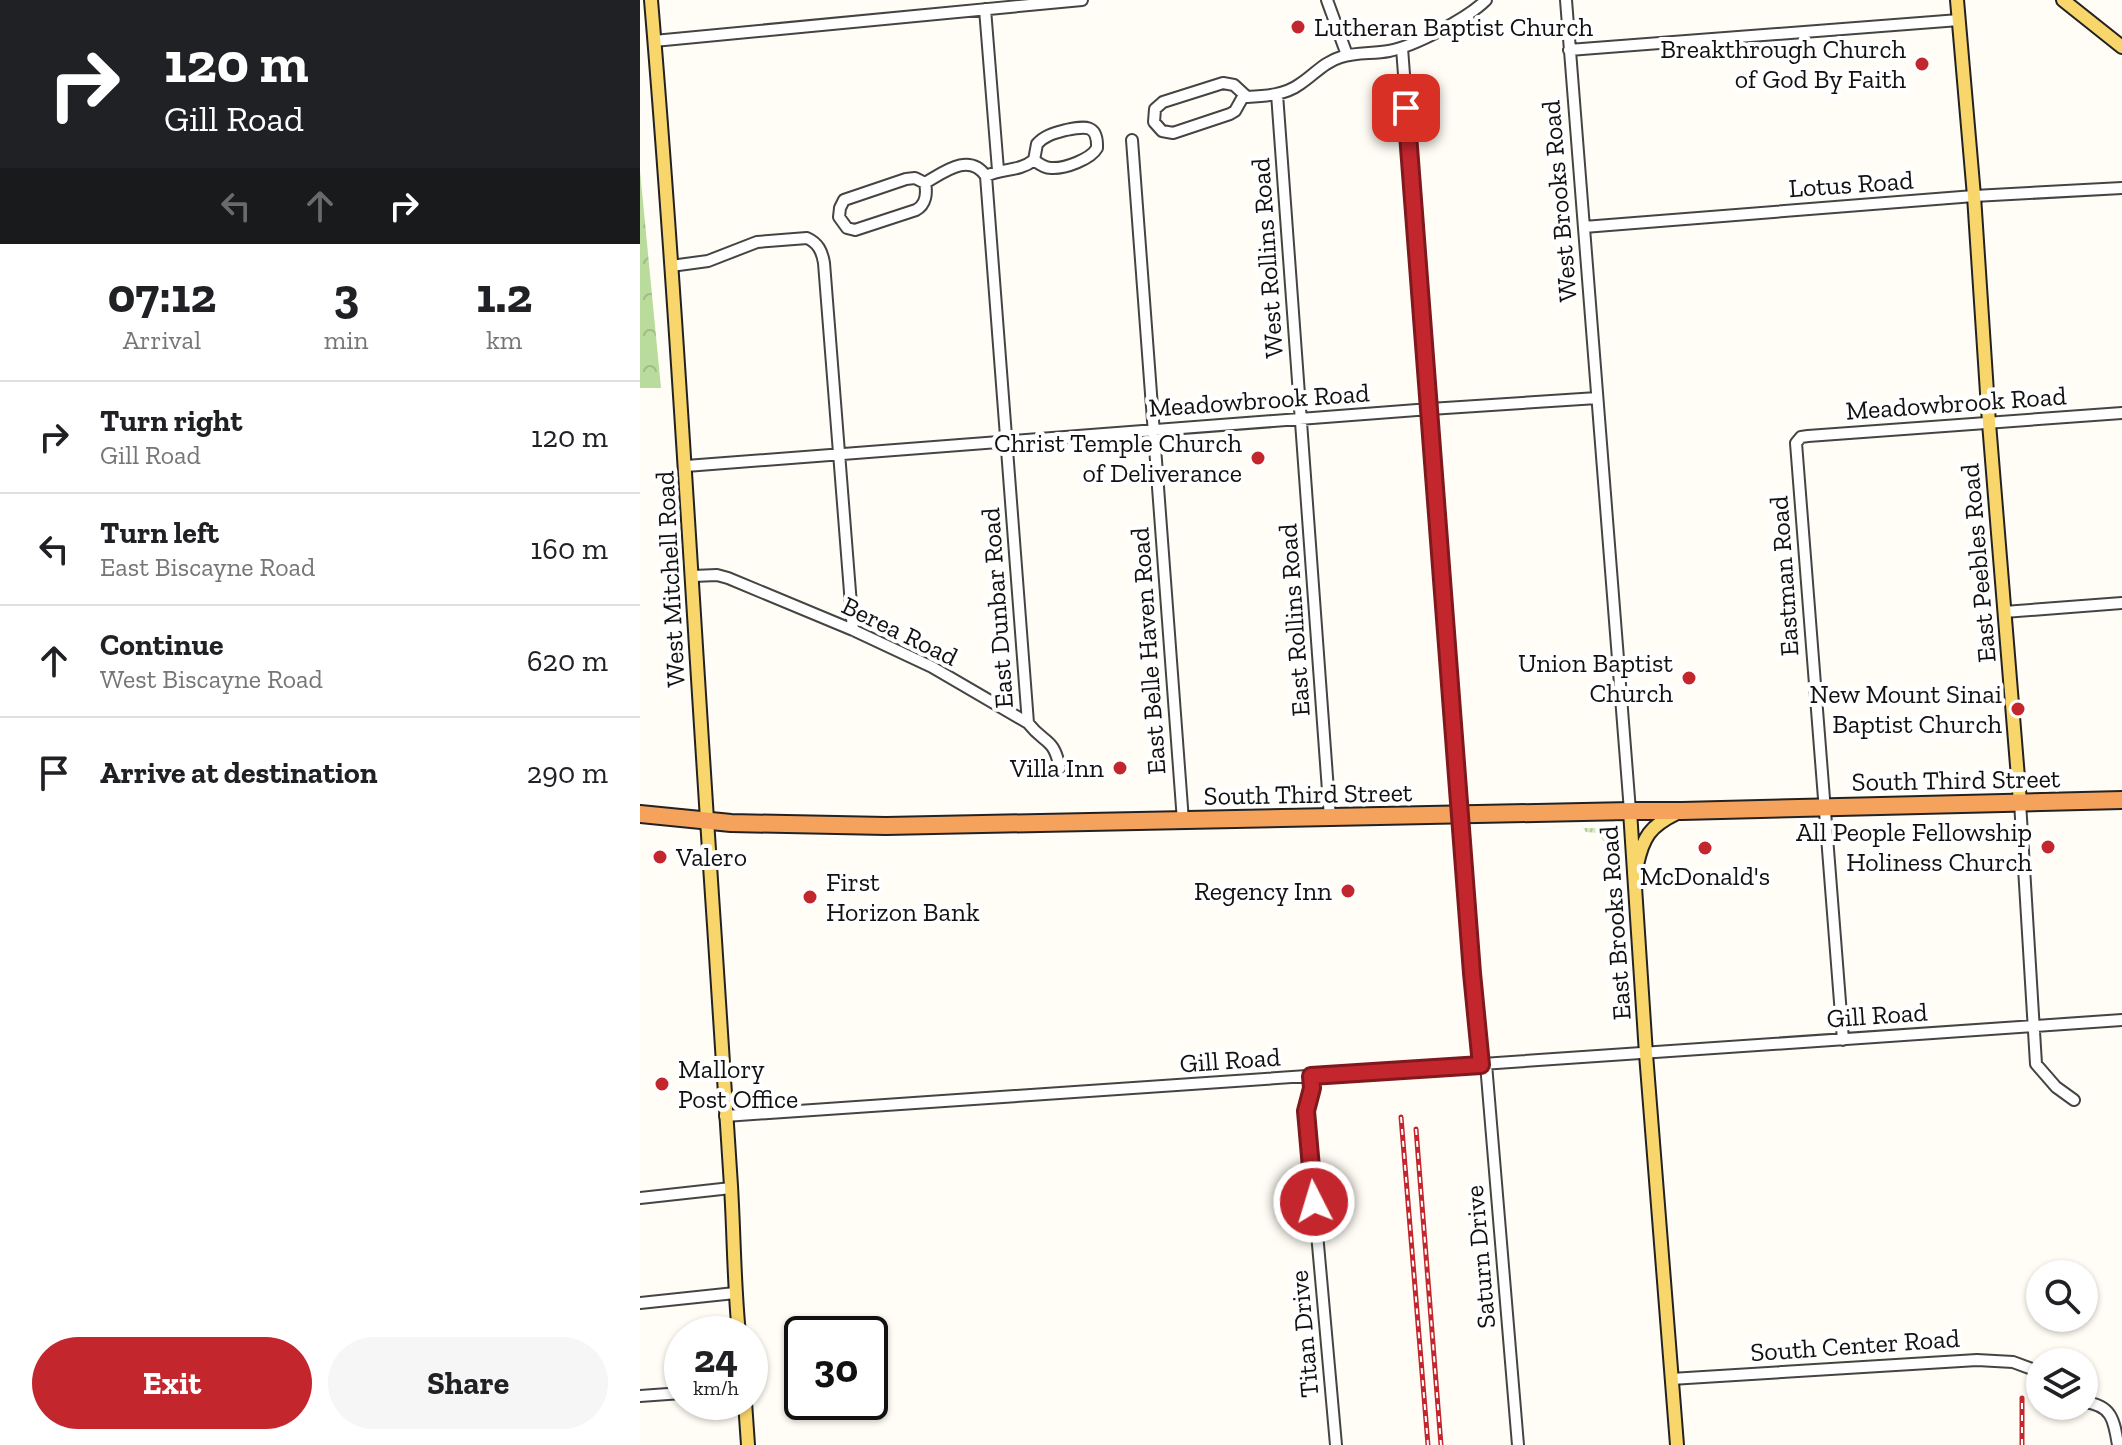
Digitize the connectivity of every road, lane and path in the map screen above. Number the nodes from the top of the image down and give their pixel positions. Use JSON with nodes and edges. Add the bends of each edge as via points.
{"nodes":[{"id":1,"x":640,"y":0,"type":"edge"},
{"id":2,"x":651,"y":0,"type":"edge"},
{"id":3,"x":660,"y":0,"type":"edge"},
{"id":4,"x":1082,"y":0,"type":"edge"},
{"id":5,"x":1327,"y":0,"type":"edge"},
{"id":6,"x":1486,"y":0,"type":"edge"},
{"id":7,"x":1566,"y":0,"type":"edge"},
{"id":8,"x":1957,"y":0,"type":"edge"},
{"id":9,"x":2063,"y":0,"type":"edge"},
{"id":10,"x":985,"y":9,"type":"junction"},
{"id":11,"x":1959,"y":20,"type":"junction"},
{"id":12,"x":654,"y":35,"type":"junction"},
{"id":13,"x":2122,"y":47,"type":"edge"},
{"id":14,"x":1402,"y":48,"type":"junction"},
{"id":15,"x":1569,"y":50,"type":"junction"},
{"id":16,"x":1347,"y":55,"type":"junction"},
{"id":17,"x":1277,"y":94,"type":"junction"},
{"id":18,"x":1244,"y":95,"type":"junction"},
{"id":19,"x":1132,"y":140,"type":"dead end"},
{"id":20,"x":1034,"y":160,"type":"junction"},
{"id":21,"x":998,"y":170,"type":"junction"},
{"id":22,"x":986,"y":176,"type":"junction"},
{"id":23,"x":925,"y":183,"type":"junction"},
{"id":24,"x":2122,"y":188,"type":"edge"},
{"id":25,"x":1974,"y":196,"type":"junction"},
{"id":26,"x":1584,"y":227,"type":"junction"},
{"id":27,"x":671,"y":266,"type":"junction"},
{"id":28,"x":1597,"y":398,"type":"junction"},
{"id":29,"x":1430,"y":409,"type":"junction"},
{"id":30,"x":2122,"y":413,"type":"edge"},
{"id":31,"x":1301,"y":419,"type":"junction"},
{"id":32,"x":1989,"y":423,"type":"junction"},
{"id":33,"x":1153,"y":430,"type":"junction"},
{"id":34,"x":1007,"y":442,"type":"junction"},
{"id":35,"x":1796,"y":443,"type":"joint"},
{"id":36,"x":839,"y":454,"type":"junction"},
{"id":37,"x":686,"y":466,"type":"junction"},
{"id":38,"x":693,"y":576,"type":"junction"},
{"id":39,"x":2122,"y":603,"type":"edge"},
{"id":40,"x":2004,"y":612,"type":"junction"},
{"id":41,"x":853,"y":630,"type":"junction"},
{"id":42,"x":1028,"y":723,"type":"junction"},
{"id":43,"x":1060,"y":768,"type":"dead end"},
{"id":44,"x":2122,"y":800,"type":"edge"},
{"id":45,"x":2020,"y":802,"type":"junction"},
{"id":46,"x":1824,"y":806,"type":"junction"},
{"id":47,"x":1630,"y":811,"type":"junction"},
{"id":48,"x":1682,"y":811,"type":"junction"},
{"id":49,"x":640,"y":814,"type":"edge"},
{"id":50,"x":1460,"y":815,"type":"junction"},
{"id":51,"x":1330,"y":818,"type":"junction"},
{"id":52,"x":707,"y":819,"type":"junction"},
{"id":53,"x":1183,"y":821,"type":"junction"},
{"id":54,"x":1634,"y":880,"type":"junction"},
{"id":55,"x":2122,"y":1020,"type":"edge"},
{"id":56,"x":2032,"y":1026,"type":"junction"},
{"id":57,"x":1843,"y":1040,"type":"junction"},
{"id":58,"x":1646,"y":1054,"type":"junction"},
{"id":59,"x":1484,"y":1065,"type":"junction"},
{"id":60,"x":1311,"y":1076,"type":"junction"},
{"id":61,"x":2074,"y":1100,"type":"dead end"},
{"id":62,"x":725,"y":1116,"type":"junction"},
{"id":63,"x":731,"y":1188,"type":"junction"},
{"id":64,"x":640,"y":1198,"type":"edge"},
{"id":65,"x":735,"y":1293,"type":"junction"},
{"id":66,"x":640,"y":1303,"type":"edge"},
{"id":67,"x":737,"y":1316,"type":"edge"},
{"id":68,"x":2026,"y":1367,"type":"edge"},
{"id":69,"x":1671,"y":1379,"type":"junction"},
{"id":70,"x":664,"y":1394,"type":"edge"},
{"id":71,"x":640,"y":1396,"type":"edge"},
{"id":72,"x":2098,"y":1404,"type":"edge"},
{"id":73,"x":746,"y":1420,"type":"edge"},
{"id":74,"x":748,"y":1445,"type":"edge"},
{"id":75,"x":1336,"y":1445,"type":"edge"},
{"id":76,"x":1518,"y":1445,"type":"edge"},
{"id":77,"x":1677,"y":1445,"type":"edge"},
{"id":78,"x":2118,"y":1445,"type":"edge"}],
"edges":[{"from":1,"to":12,"type":"main road"},
{"from":2,"to":12,"type":"main road","name":"West Mitchell Road"},
{"from":3,"to":12,"type":"main road"},
{"from":4,"to":10,"type":"street"},
{"from":5,"to":16,"type":"street"},
{"from":6,"to":14,"type":"street","via":[[1475,11]]},
{"from":7,"to":15,"type":"street","name":"West Brooks Road"},
{"from":8,"to":11,"type":"main road","name":"East Peebles Road"},
{"from":9,"to":13,"type":"main road"},
{"from":10,"to":12,"type":"street"},
{"from":10,"to":21,"type":"street"},
{"from":11,"to":15,"type":"street"},
{"from":11,"to":25,"type":"main road","name":"East Peebles Road"},
{"from":12,"to":27,"type":"main road","name":"West Mitchell Road"},
{"from":14,"to":16,"type":"street"},
{"from":14,"to":29,"type":"street","name":"Saturn Drive"},
{"from":15,"to":26,"type":"street","name":"West Brooks Road"},
{"from":16,"to":17,"type":"street"},
{"from":17,"to":18,"type":"street"},
{"from":17,"to":31,"type":"street","name":"West Rollins Road"},
{"from":18,"to":18,"type":"street","via":[[1231,84],[1219,83],[1163,102],[1155,109],[1154,122],[1165,133],[1176,132],[1233,113]]},
{"from":19,"to":33,"type":"street","name":"East Belle Haven Road"},
{"from":20,"to":20,"type":"street","via":[[1052,168],[1089,158],[1097,137],[1084,127],[1048,136],[1037,144]]},
{"from":20,"to":21,"type":"street","via":[[1019,169]]},
{"from":21,"to":22,"type":"street"},
{"from":22,"to":23,"type":"street","via":[[977,167],[962,165]]},
{"from":22,"to":34,"type":"street","name":"East Dunbar Road"},
{"from":23,"to":23,"type":"street","via":[[909,178],[847,198],[839,217],[855,230],[916,210],[926,197]]},
{"from":24,"to":25,"type":"street","name":"Lotus Road"},
{"from":25,"to":26,"type":"street","name":"Lotus Road"},
{"from":25,"to":32,"type":"main road","name":"East Peebles Road"},
{"from":26,"to":28,"type":"street","name":"West Brooks Road"},
{"from":27,"to":36,"type":"street","via":[[708,261],[762,241],[807,238],[818,245],[824,263]]},
{"from":27,"to":37,"type":"main road","name":"West Mitchell Road"},
{"from":28,"to":29,"type":"street","name":"Meadowbrook Road"},
{"from":28,"to":47,"type":"street","name":"East Brooks Road"},
{"from":29,"to":31,"type":"street","name":"Meadowbrook Road"},
{"from":29,"to":50,"type":"street","name":"Saturn Drive"},
{"from":30,"to":32,"type":"street","name":"Meadowbrook Road"},
{"from":31,"to":33,"type":"street","name":"Meadowbrook Road"},
{"from":31,"to":51,"type":"street","name":"East Rollins Road"},
{"from":32,"to":35,"type":"street","name":"Meadowbrook Road","via":[[1808,436]]},
{"from":32,"to":40,"type":"main road","name":"East Peebles Road"},
{"from":33,"to":34,"type":"street","name":"Meadowbrook Road"},
{"from":33,"to":53,"type":"street","name":"East Belle Haven Road"},
{"from":34,"to":36,"type":"street","name":"Meadowbrook Road"},
{"from":34,"to":42,"type":"street","name":"East Dunbar Road"},
{"from":35,"to":46,"type":"street","name":"Eastman Road"},
{"from":36,"to":37,"type":"street","name":"Meadowbrook Road"},
{"from":36,"to":41,"type":"street"},
{"from":37,"to":38,"type":"main road","name":"West Mitchell Road"},
{"from":38,"to":41,"type":"street","name":"Berea Road","via":[[728,578]]},
{"from":38,"to":52,"type":"main road","name":"West Mitchell Road"},
{"from":39,"to":40,"type":"street"},
{"from":40,"to":45,"type":"main road","name":"East Peebles Road"},
{"from":41,"to":42,"type":"street","name":"Berea Road","via":[[932,667]]},
{"from":42,"to":43,"type":"street","name":"Berea Road","via":[[1050,742]]},
{"from":44,"to":45,"type":"highway","name":"South Third Street"},
{"from":45,"to":46,"type":"highway","name":"South Third Street"},
{"from":45,"to":56,"type":"street","name":"East Peebles Road"},
{"from":46,"to":48,"type":"highway","name":"South Third Street"},
{"from":46,"to":57,"type":"street","name":"Eastman Road"},
{"from":47,"to":48,"type":"highway","name":"South Third Street"},
{"from":47,"to":50,"type":"highway","name":"South Third Street"},
{"from":47,"to":54,"type":"main road","name":"East Brooks Road"},
{"from":48,"to":54,"type":"main road","via":[[1663,820],[1643,840]]},
{"from":49,"to":52,"type":"highway","name":"South Third Street"},
{"from":50,"to":51,"type":"highway","name":"South Third Street"},
{"from":50,"to":59,"type":"street","name":"Saturn Drive"},
{"from":51,"to":53,"type":"highway","name":"South Third Street"},
{"from":52,"to":53,"type":"highway","name":"South Third Street","via":[[886,826]]},
{"from":52,"to":62,"type":"main road","name":"West Mitchell Road"},
{"from":54,"to":58,"type":"main road","name":"East Brooks Road"},
{"from":55,"to":56,"type":"street","name":"Gill Road"},
{"from":56,"to":57,"type":"street","name":"Gill Road"},
{"from":56,"to":61,"type":"street","name":"East Peebles Road","via":[[2036,1064]]},
{"from":57,"to":58,"type":"street","name":"Gill Road"},
{"from":58,"to":59,"type":"street","name":"Gill Road"},
{"from":58,"to":69,"type":"main road","name":"East Brooks Road"},
{"from":59,"to":60,"type":"street","name":"Gill Road"},
{"from":59,"to":76,"type":"street","name":"Saturn Drive"},
{"from":60,"to":62,"type":"street","name":"Gill Road"},
{"from":60,"to":75,"type":"street","name":"Titan Drive","via":[[1306,1111]]},
{"from":62,"to":63,"type":"main road","name":"West Mitchell Road"},
{"from":63,"to":64,"type":"street"},
{"from":63,"to":65,"type":"main road","name":"West Mitchell Road"},
{"from":65,"to":66,"type":"street"},
{"from":65,"to":67,"type":"main road","name":"West Mitchell Road"},
{"from":68,"to":69,"type":"street","name":"South Center Road","via":[[1977,1360]]},
{"from":69,"to":77,"type":"main road","name":"East Brooks Road"},
{"from":70,"to":71,"type":"street"},
{"from":72,"to":78,"type":"street","via":[[2114,1421]]},
{"from":73,"to":74,"type":"main road"}]}
